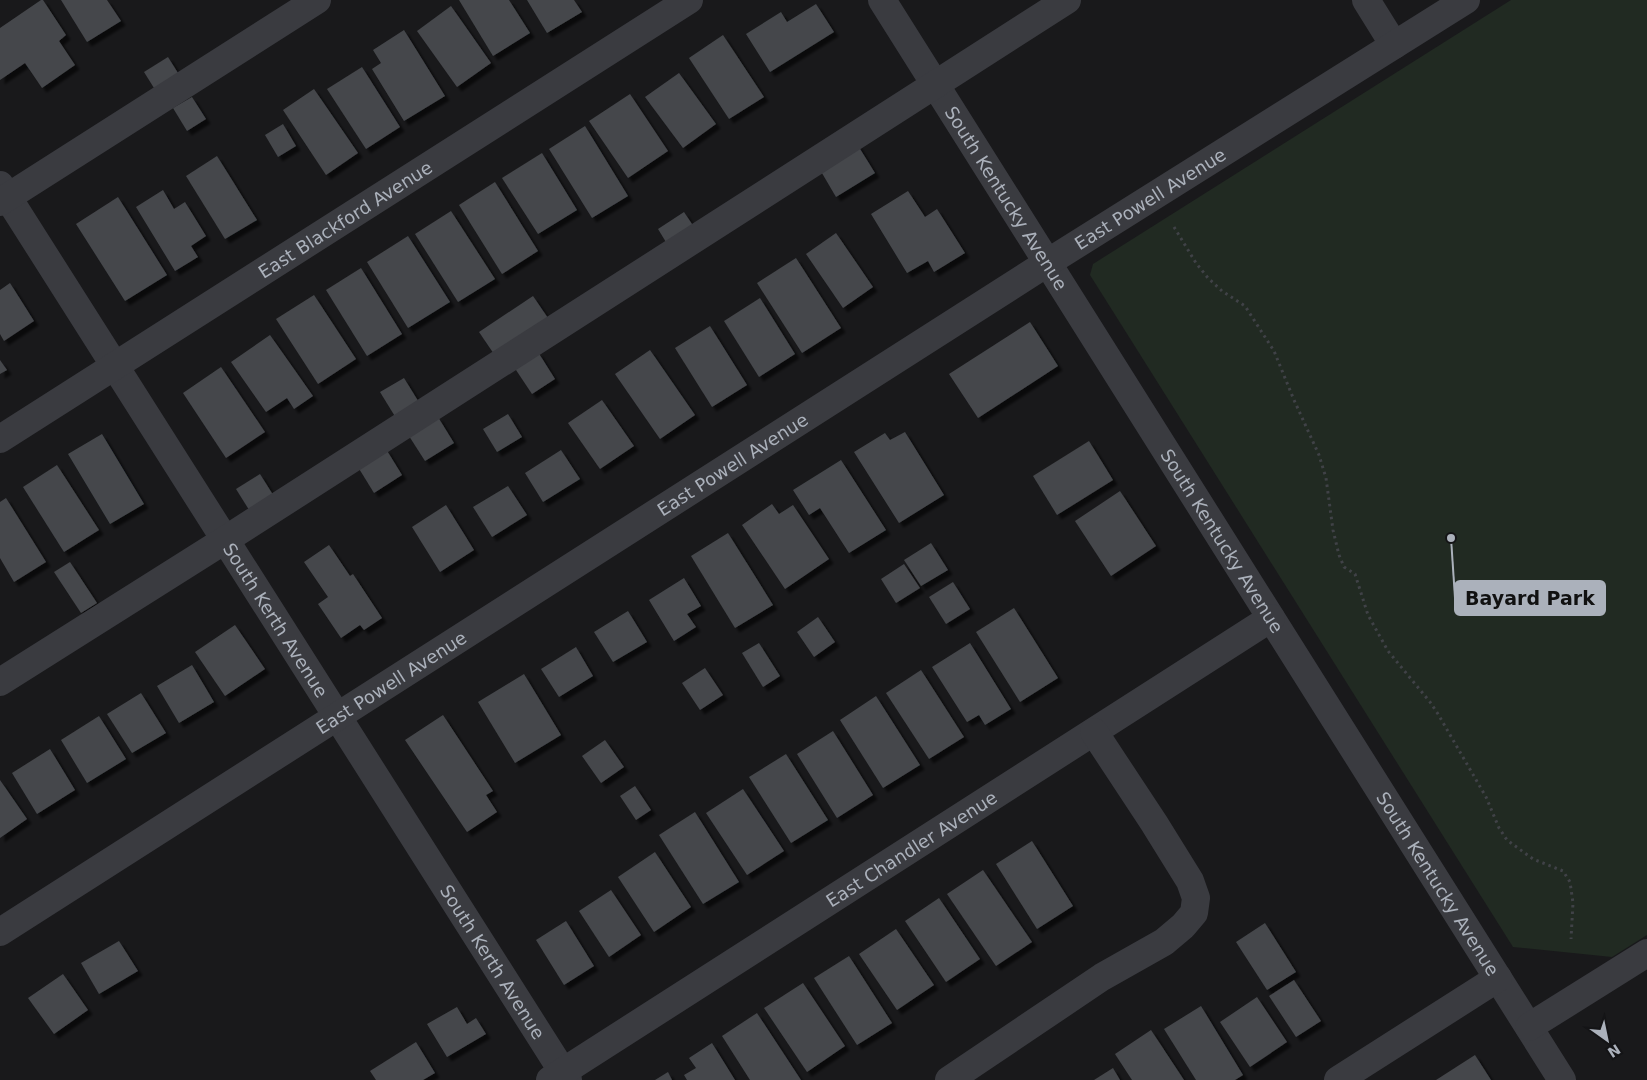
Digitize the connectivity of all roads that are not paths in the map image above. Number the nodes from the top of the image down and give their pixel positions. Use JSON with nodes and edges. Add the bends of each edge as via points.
{"nodes":[{"id":1,"x":317,"y":0,"type":"edge"},
{"id":2,"x":689,"y":0,"type":"edge"},
{"id":3,"x":882,"y":0,"type":"edge"},
{"id":4,"x":1067,"y":0,"type":"edge"},
{"id":5,"x":1366,"y":0,"type":"edge"},
{"id":6,"x":1466,"y":0,"type":"edge"},
{"id":7,"x":1394,"y":45,"type":"junction"},
{"id":8,"x":935,"y":84,"type":"junction"},
{"id":9,"x":3,"y":195,"type":"edge"},
{"id":10,"x":1047,"y":263,"type":"junction"},
{"id":11,"x":114,"y":365,"type":"junction"},
{"id":12,"x":0,"y":439,"type":"edge"},
{"id":13,"x":225,"y":540,"type":"junction"},
{"id":14,"x":1271,"y":618,"type":"junction"},
{"id":15,"x":0,"y":682,"type":"edge"},
{"id":16,"x":337,"y":716,"type":"junction"},
{"id":17,"x":1094,"y":732,"type":"junction"},
{"id":18,"x":0,"y":932,"type":"edge"},
{"id":19,"x":1647,"y":953,"type":"edge"},
{"id":20,"x":1498,"y":978,"type":"junction"},
{"id":21,"x":1529,"y":1027,"type":"junction"},
{"id":22,"x":561,"y":1077,"type":"edge"},
{"id":23,"x":949,"y":1080,"type":"edge"},
{"id":24,"x":1338,"y":1080,"type":"edge"},
{"id":25,"x":1562,"y":1080,"type":"edge"}],
"edges":[{"from":1,"to":9,"type":"street"},
{"from":2,"to":11,"type":"street","name":"East Blackford Avenue"},
{"from":3,"to":8,"type":"street","name":"South Kentucky Avenue"},
{"from":4,"to":8,"type":"street"},
{"from":5,"to":7,"type":"street"},
{"from":6,"to":7,"type":"street","name":"East Powell Avenue"},
{"from":7,"to":10,"type":"street","name":"East Powell Avenue"},
{"from":8,"to":10,"type":"street","name":"South Kentucky Avenue"},
{"from":8,"to":13,"type":"street"},
{"from":9,"to":11,"type":"street","name":"South Kerth Avenue"},
{"from":10,"to":14,"type":"street","name":"South Kentucky Avenue"},
{"from":10,"to":16,"type":"street","name":"East Powell Avenue"},
{"from":11,"to":12,"type":"street","name":"East Blackford Avenue"},
{"from":11,"to":13,"type":"street","name":"South Kerth Avenue"},
{"from":13,"to":15,"type":"street"},
{"from":13,"to":16,"type":"street","name":"South Kerth Avenue"},
{"from":14,"to":17,"type":"street","name":"East Chandler Avenue"},
{"from":14,"to":20,"type":"street","name":"South Kentucky Avenue"},
{"from":16,"to":18,"type":"street","name":"East Powell Avenue"},
{"from":16,"to":22,"type":"street","name":"South Kerth Avenue"},
{"from":17,"to":22,"type":"street","name":"East Chandler Avenue"},
{"from":17,"to":23,"type":"street","via":[[1190,881],[1196,898],[1194,913],[1164,942],[1102,977]]},
{"from":19,"to":21,"type":"street"},
{"from":20,"to":21,"type":"street","name":"South Kentucky Avenue"},
{"from":20,"to":24,"type":"street"},
{"from":21,"to":25,"type":"street","name":"South Kentucky Avenue"}]}
